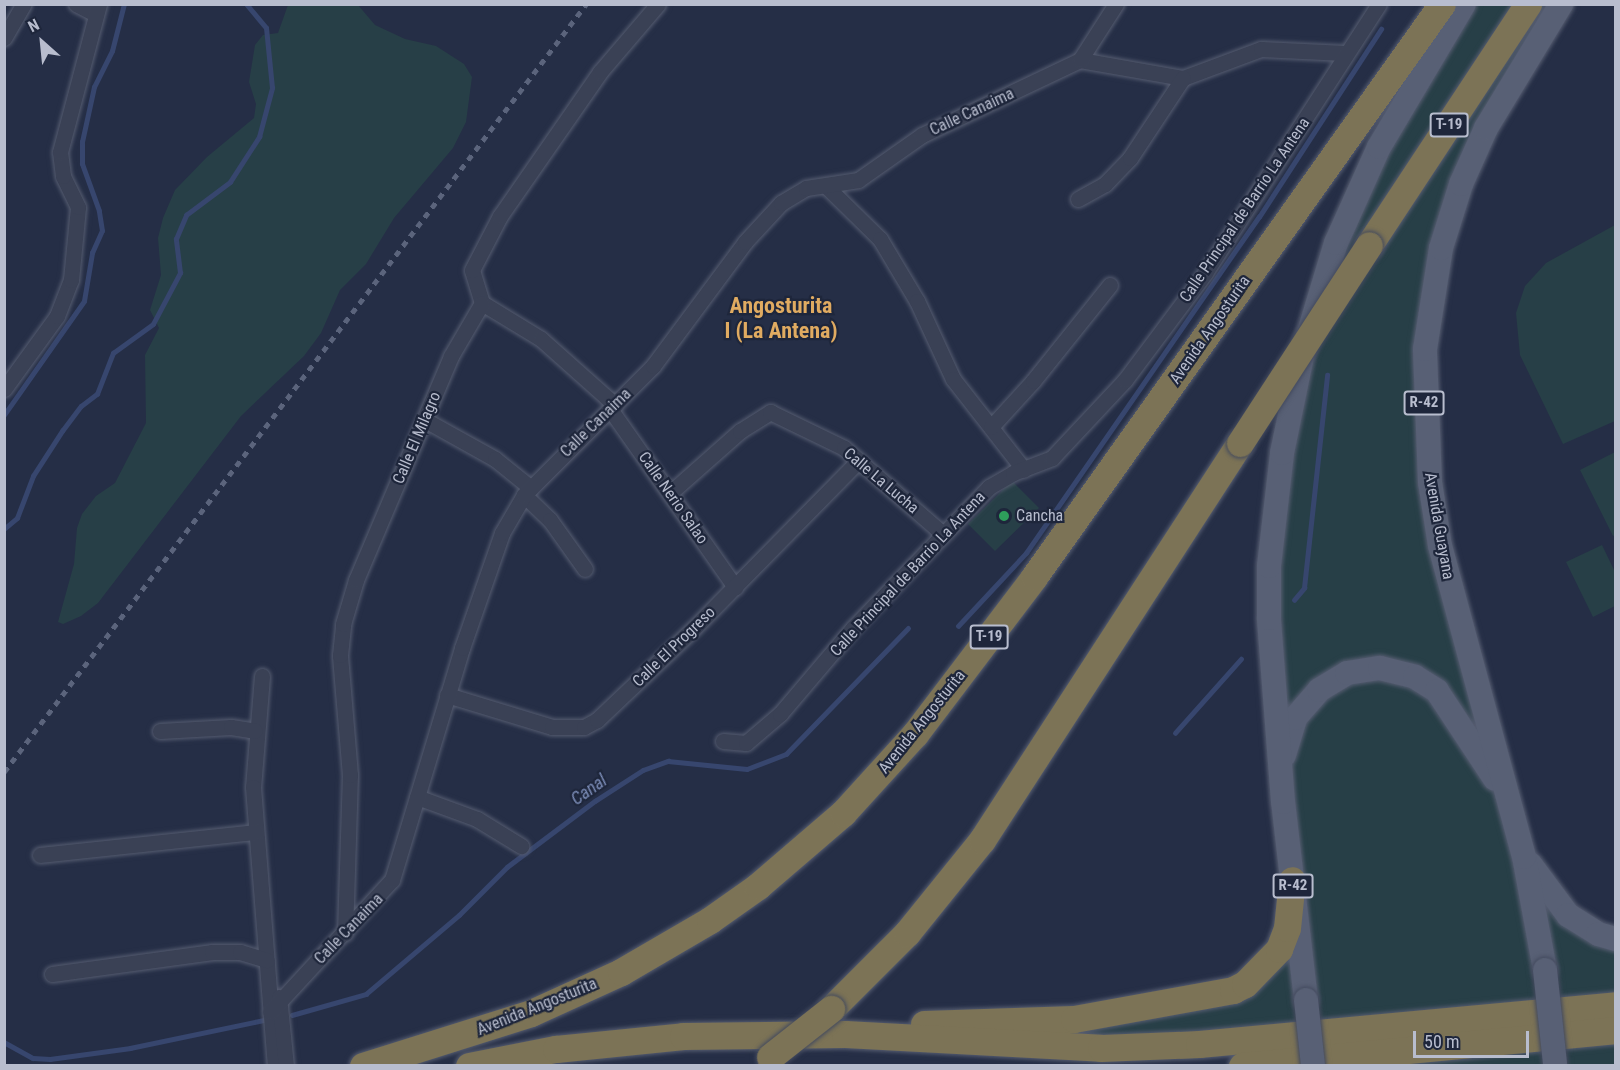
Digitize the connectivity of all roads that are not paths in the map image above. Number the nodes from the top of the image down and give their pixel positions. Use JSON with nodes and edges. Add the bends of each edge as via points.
{"nodes":[{"id":1,"x":24,"y":4,"type":"edge"},
{"id":2,"x":76,"y":4,"type":"edge"},
{"id":3,"x":658,"y":4,"type":"edge"},
{"id":4,"x":1116,"y":4,"type":"edge"},
{"id":5,"x":1379,"y":4,"type":"edge"},
{"id":6,"x":1422,"y":4,"type":"edge"},
{"id":7,"x":1442,"y":4,"type":"edge"},
{"id":8,"x":1464,"y":4,"type":"edge"},
{"id":9,"x":1528,"y":4,"type":"edge"},
{"id":10,"x":1561,"y":4,"type":"edge"},
{"id":11,"x":98,"y":9,"type":"edge"},
{"id":12,"x":4,"y":38,"type":"edge"},
{"id":13,"x":1345,"y":53,"type":"junction"},
{"id":14,"x":1080,"y":60,"type":"junction"},
{"id":15,"x":1393,"y":72,"type":"junction"},
{"id":16,"x":1183,"y":78,"type":"junction"},
{"id":17,"x":826,"y":186,"type":"junction"},
{"id":18,"x":1078,"y":199,"type":"dead end"},
{"id":19,"x":1110,"y":285,"type":"dead end"},
{"id":20,"x":482,"y":303,"type":"junction"},
{"id":21,"x":4,"y":389,"type":"edge"},
{"id":22,"x":612,"y":407,"type":"junction"},
{"id":23,"x":424,"y":420,"type":"junction"},
{"id":24,"x":991,"y":427,"type":"junction"},
{"id":25,"x":859,"y":460,"type":"junction"},
{"id":26,"x":1024,"y":470,"type":"junction"},
{"id":27,"x":527,"y":491,"type":"junction"},
{"id":28,"x":670,"y":494,"type":"junction"},
{"id":29,"x":943,"y":534,"type":"junction"},
{"id":30,"x":585,"y":569,"type":"dead end"},
{"id":31,"x":735,"y":587,"type":"junction"},
{"id":32,"x":262,"y":676,"type":"dead end"},
{"id":33,"x":447,"y":695,"type":"junction"},
{"id":34,"x":255,"y":730,"type":"junction"},
{"id":35,"x":160,"y":731,"type":"dead end"},
{"id":36,"x":723,"y":741,"type":"dead end"},
{"id":37,"x":1280,"y":772,"type":"junction"},
{"id":38,"x":417,"y":797,"type":"junction"},
{"id":39,"x":1515,"y":822,"type":"junction"},
{"id":40,"x":255,"y":832,"type":"junction"},
{"id":41,"x":521,"y":846,"type":"dead end"},
{"id":42,"x":40,"y":855,"type":"dead end"},
{"id":43,"x":1524,"y":856,"type":"junction"},
{"id":44,"x":1292,"y":880,"type":"junction"},
{"id":45,"x":345,"y":933,"type":"junction"},
{"id":46,"x":1616,"y":939,"type":"edge"},
{"id":47,"x":267,"y":960,"type":"junction"},
{"id":48,"x":52,"y":974,"type":"dead end"},
{"id":49,"x":1616,"y":1005,"type":"edge"},
{"id":50,"x":275,"y":1006,"type":"junction"},
{"id":51,"x":1616,"y":1030,"type":"edge"},
{"id":52,"x":769,"y":1052,"type":"edge"},
{"id":53,"x":275,"y":1065,"type":"edge"},
{"id":54,"x":286,"y":1065,"type":"edge"},
{"id":55,"x":363,"y":1065,"type":"edge"},
{"id":56,"x":469,"y":1065,"type":"edge"},
{"id":57,"x":1242,"y":1065,"type":"edge"},
{"id":58,"x":1313,"y":1065,"type":"edge"},
{"id":59,"x":1555,"y":1065,"type":"edge"}],
"edges":[{"from":1,"to":12,"type":"street"},
{"from":2,"to":11,"type":"street"},
{"from":3,"to":20,"type":"street","via":[[600,72],[500,216],[472,270]]},
{"from":4,"to":14,"type":"street"},
{"from":5,"to":13,"type":"street","name":"Calle Principal de Barrio La Antena"},
{"from":6,"to":15,"type":"highway","number":"T-19"},
{"from":7,"to":15,"type":"highway","name":"Avenida Angosturita","number":"T-19"},
{"from":8,"to":37,"type":"main road","number":"R-42","via":[[1396,115],[1363,180],[1336,243],[1303,352],[1282,453],[1269,566]]},
{"from":9,"to":52,"type":"highway","number":"T-19","bridge":true,"via":[[982,840],[907,933],[831,1009]]},
{"from":10,"to":39,"type":"main road","name":"Avenida Guayana","number":"R-42","via":[[1486,128],[1461,184],[1441,248],[1425,349],[1425,422],[1440,546]]},
{"from":11,"to":21,"type":"street","via":[[60,152],[63,176],[78,207],[74,269],[57,316]]},
{"from":13,"to":16,"type":"street","via":[[1261,49]]},
{"from":13,"to":26,"type":"street","name":"Calle Principal de Barrio La Antena","via":[[1205,273],[1136,365],[1062,449]]},
{"from":14,"to":16,"type":"street"},
{"from":14,"to":17,"type":"street","name":"Calle Canaima","via":[[922,135],[858,180]]},
{"from":15,"to":55,"type":"highway","name":"Avenida Angosturita","number":"T-19","via":[[1027,587],[915,734],[843,813],[758,886],[621,972],[521,1017]]},
{"from":16,"to":18,"type":"street","via":[[1130,158],[1105,184]]},
{"from":17,"to":22,"type":"street","name":"Calle Canaima","via":[[806,188],[792,195],[764,220],[652,366]]},
{"from":17,"to":24,"type":"street","via":[[869,225],[891,254],[952,379]]},
{"from":19,"to":24,"type":"street"},
{"from":20,"to":22,"type":"street","name":"Calle Nerio Salao","via":[[541,339]]},
{"from":20,"to":23,"type":"street","name":"Calle El Milagro","via":[[451,356]]},
{"from":22,"to":27,"type":"street","name":"Calle Canaima"},
{"from":22,"to":28,"type":"street","name":"Calle Nerio Salao"},
{"from":23,"to":27,"type":"street","via":[[495,459]]},
{"from":23,"to":45,"type":"street","name":"Calle El Milagro","via":[[356,580],[343,624],[340,655],[350,775]]},
{"from":24,"to":26,"type":"street"},
{"from":25,"to":28,"type":"street","name":"Calle La Lucha","via":[[805,427],[771,412],[740,431]]},
{"from":25,"to":29,"type":"street","name":"Calle La Lucha"},
{"from":25,"to":31,"type":"street","name":"Calle El Progreso"},
{"from":26,"to":29,"type":"street","name":"Calle Principal de Barrio La Antena","via":[[989,488]]},
{"from":27,"to":30,"type":"street"},
{"from":27,"to":33,"type":"street","name":"Calle Canaima","via":[[502,533]]},
{"from":28,"to":31,"type":"street","name":"Calle Nerio Salao"},
{"from":29,"to":36,"type":"street","name":"Calle Principal de Barrio La Antena","via":[[853,628],[780,714],[746,743]]},
{"from":31,"to":33,"type":"street","name":"Calle El Progreso","via":[[612,709],[584,727],[552,727]]},
{"from":32,"to":34,"type":"street"},
{"from":33,"to":38,"type":"street","name":"Calle Canaima"},
{"from":34,"to":35,"type":"street","via":[[231,727]]},
{"from":34,"to":40,"type":"street"},
{"from":37,"to":39,"type":"main road","via":[[1295,718],[1318,690],[1347,673],[1380,668],[1400,671],[1426,682],[1448,703],[1492,773]]},
{"from":37,"to":44,"type":"main road","number":"R-42"},
{"from":38,"to":41,"type":"street","via":[[477,819]]},
{"from":38,"to":45,"type":"street","name":"Calle Canaima","via":[[392,880]]},
{"from":39,"to":43,"type":"main road","name":"Avenida Guayana","number":"R-42"},
{"from":40,"to":42,"type":"street"},
{"from":40,"to":47,"type":"street"},
{"from":43,"to":46,"type":"main road","via":[[1568,915],[1599,934]]},
{"from":43,"to":59,"type":"main road","name":"Avenida Guayana","number":"R-42","bridge":true,"via":[[1545,970]]},
{"from":44,"to":52,"type":"highway","via":[[1287,928],[1279,949],[1264,968],[1233,990],[1074,1019],[895,1024]]},
{"from":44,"to":58,"type":"main road","number":"R-42","bridge":true},
{"from":45,"to":50,"type":"street","name":"Calle Canaima"},
{"from":47,"to":48,"type":"street","via":[[240,952],[212,952]]},
{"from":47,"to":50,"type":"street"},
{"from":49,"to":52,"type":"highway","via":[[1125,1048]]},
{"from":50,"to":53,"type":"street"},
{"from":50,"to":54,"type":"street"},
{"from":51,"to":57,"type":"highway"},
{"from":52,"to":56,"type":"highway","via":[[628,1040]]}]}
